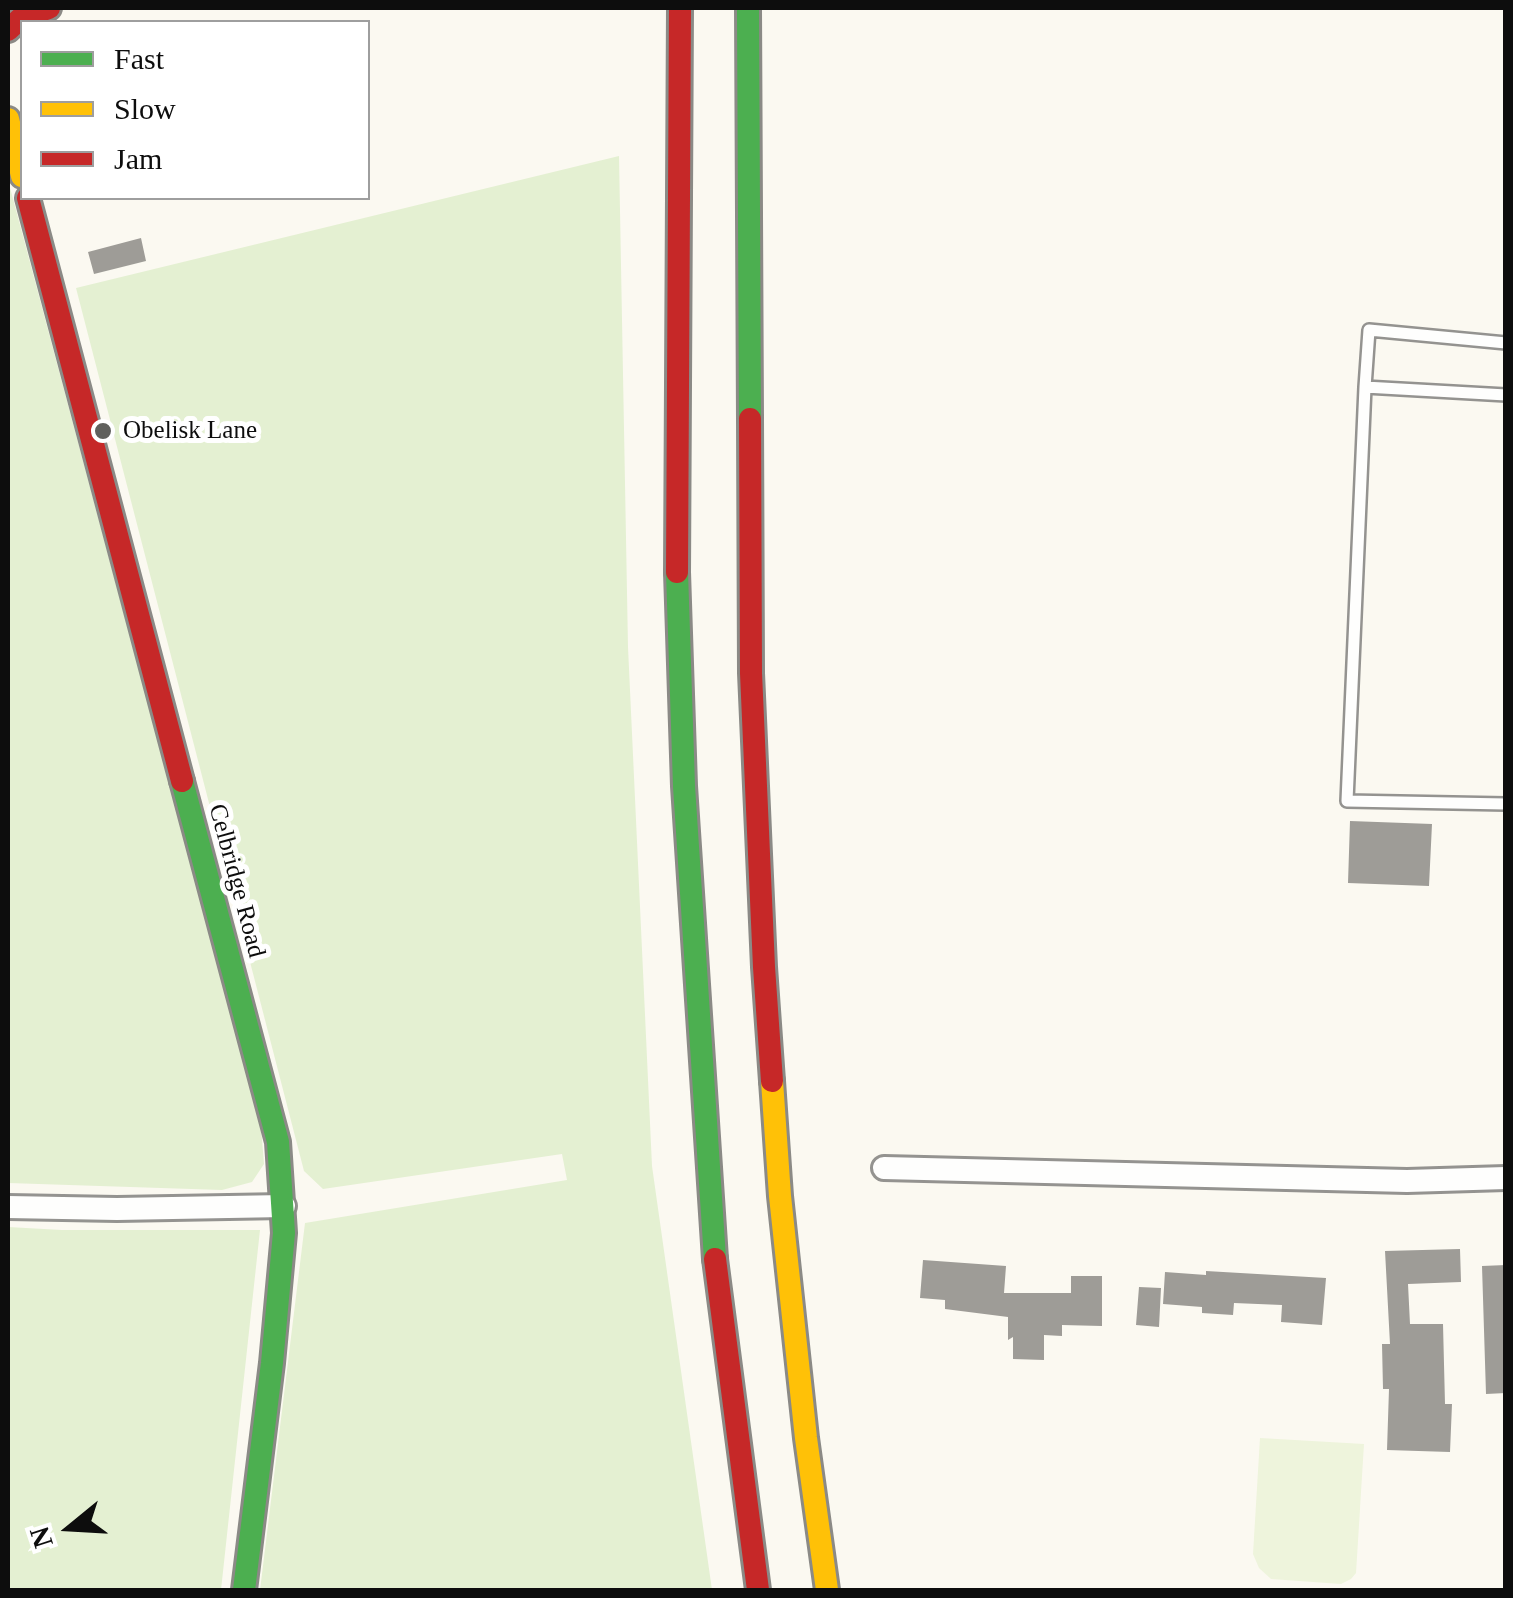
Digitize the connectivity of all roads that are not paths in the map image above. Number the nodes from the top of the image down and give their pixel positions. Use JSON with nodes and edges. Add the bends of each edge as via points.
{"nodes":[{"id":1,"x":49,"y":8,"type":"edge"},
{"id":2,"x":680,"y":8,"type":"edge"},
{"id":3,"x":748,"y":8,"type":"edge"},
{"id":4,"x":8,"y":30,"type":"edge"},
{"id":5,"x":8,"y":119,"type":"edge"},
{"id":6,"x":20,"y":168,"type":"edge"},
{"id":7,"x":29,"y":200,"type":"edge"},
{"id":8,"x":1506,"y":342,"type":"edge"},
{"id":9,"x":1365,"y":387,"type":"junction"},
{"id":10,"x":1506,"y":395,"type":"edge"},
{"id":11,"x":1506,"y":804,"type":"edge"},
{"id":12,"x":884,"y":1168,"type":"dead end"},
{"id":13,"x":1506,"y":1178,"type":"edge"},
{"id":14,"x":8,"y":1206,"type":"edge"},
{"id":15,"x":284,"y":1206,"type":"junction"},
{"id":16,"x":244,"y":1590,"type":"edge"},
{"id":17,"x":758,"y":1590,"type":"edge"},
{"id":18,"x":827,"y":1590,"type":"edge"}],
"edges":[{"from":1,"to":4,"type":"main road"},
{"from":2,"to":17,"type":"main road","via":[[677,561],[684,786],[716,1278]]},
{"from":3,"to":18,"type":"main road","via":[[751,673],[764,967],[780,1196]]},
{"from":5,"to":6,"type":"main road"},
{"from":7,"to":15,"type":"main road","name":"Celbridge Road","via":[[278,1142]]},
{"from":8,"to":9,"type":"lane","via":[[1368,330]]},
{"from":9,"to":10,"type":"lane"},
{"from":9,"to":11,"type":"lane","via":[[1347,801]]},
{"from":12,"to":13,"type":"street"},
{"from":14,"to":15,"type":"street"},
{"from":15,"to":16,"type":"main road","name":"Celbridge Road"}]}
